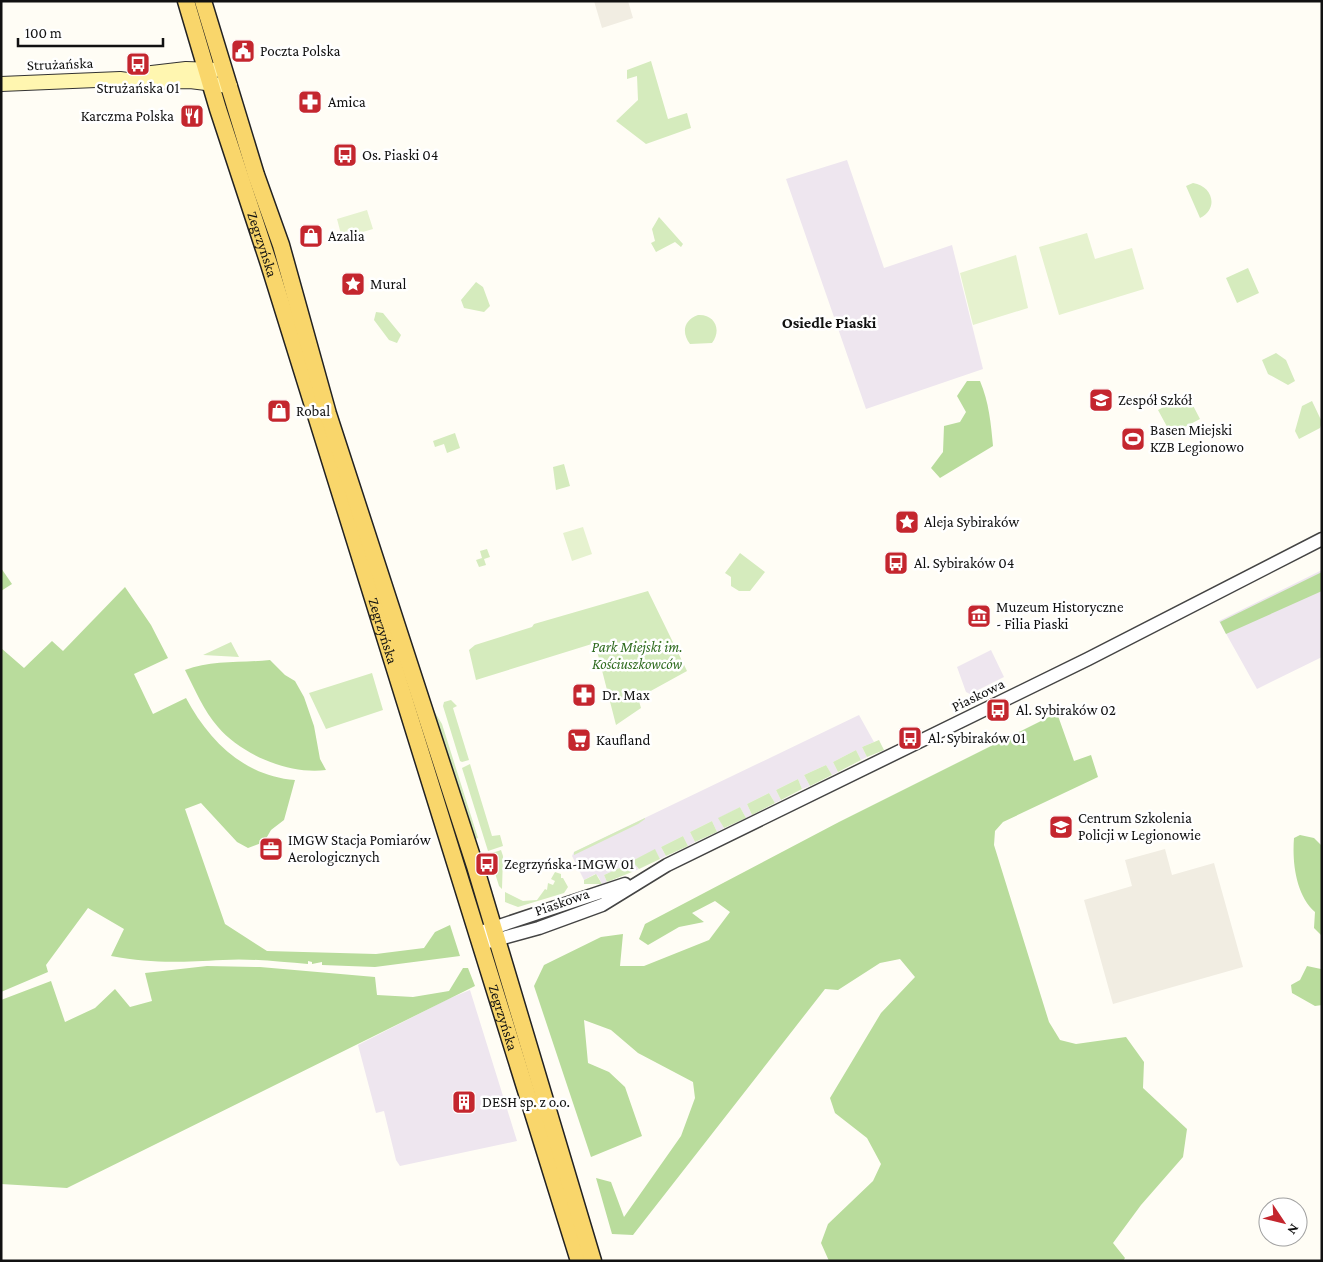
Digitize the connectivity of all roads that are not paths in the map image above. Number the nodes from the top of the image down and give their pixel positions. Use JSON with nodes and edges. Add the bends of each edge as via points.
{"nodes":[{"id":1,"x":186,"y":1,"type":"edge"},
{"id":2,"x":203,"y":1,"type":"edge"},
{"id":3,"x":209,"y":76,"type":"junction"},
{"id":4,"x":228,"y":78,"type":"junction"},
{"id":5,"x":1,"y":84,"type":"edge"},
{"id":6,"x":1322,"y":539,"type":"edge"},
{"id":7,"x":487,"y":936,"type":"junction"},
{"id":8,"x":579,"y":1261,"type":"edge"},
{"id":9,"x":593,"y":1261,"type":"edge"}],
"edges":[{"from":1,"to":3,"type":"main road","name":"Zegrzyńska"},
{"from":2,"to":4,"type":"main road","name":"Zegrzyńska"},
{"from":3,"to":4,"type":"main road","name":"Strużańska"},
{"from":3,"to":5,"type":"main road","name":"Strużańska","via":[[142,82],[120,79]]},
{"from":3,"to":7,"type":"main road","name":"Zegrzyńska"},
{"from":4,"to":7,"type":"main road","name":"Zegrzyńska"},
{"from":6,"to":7,"type":"street","name":"Piaskowa","via":[[1088,659],[647,876],[602,905],[575,916]]},
{"from":7,"to":8,"type":"main road","name":"Zegrzyńska"},
{"from":7,"to":9,"type":"main road","name":"Zegrzyńska"}]}
